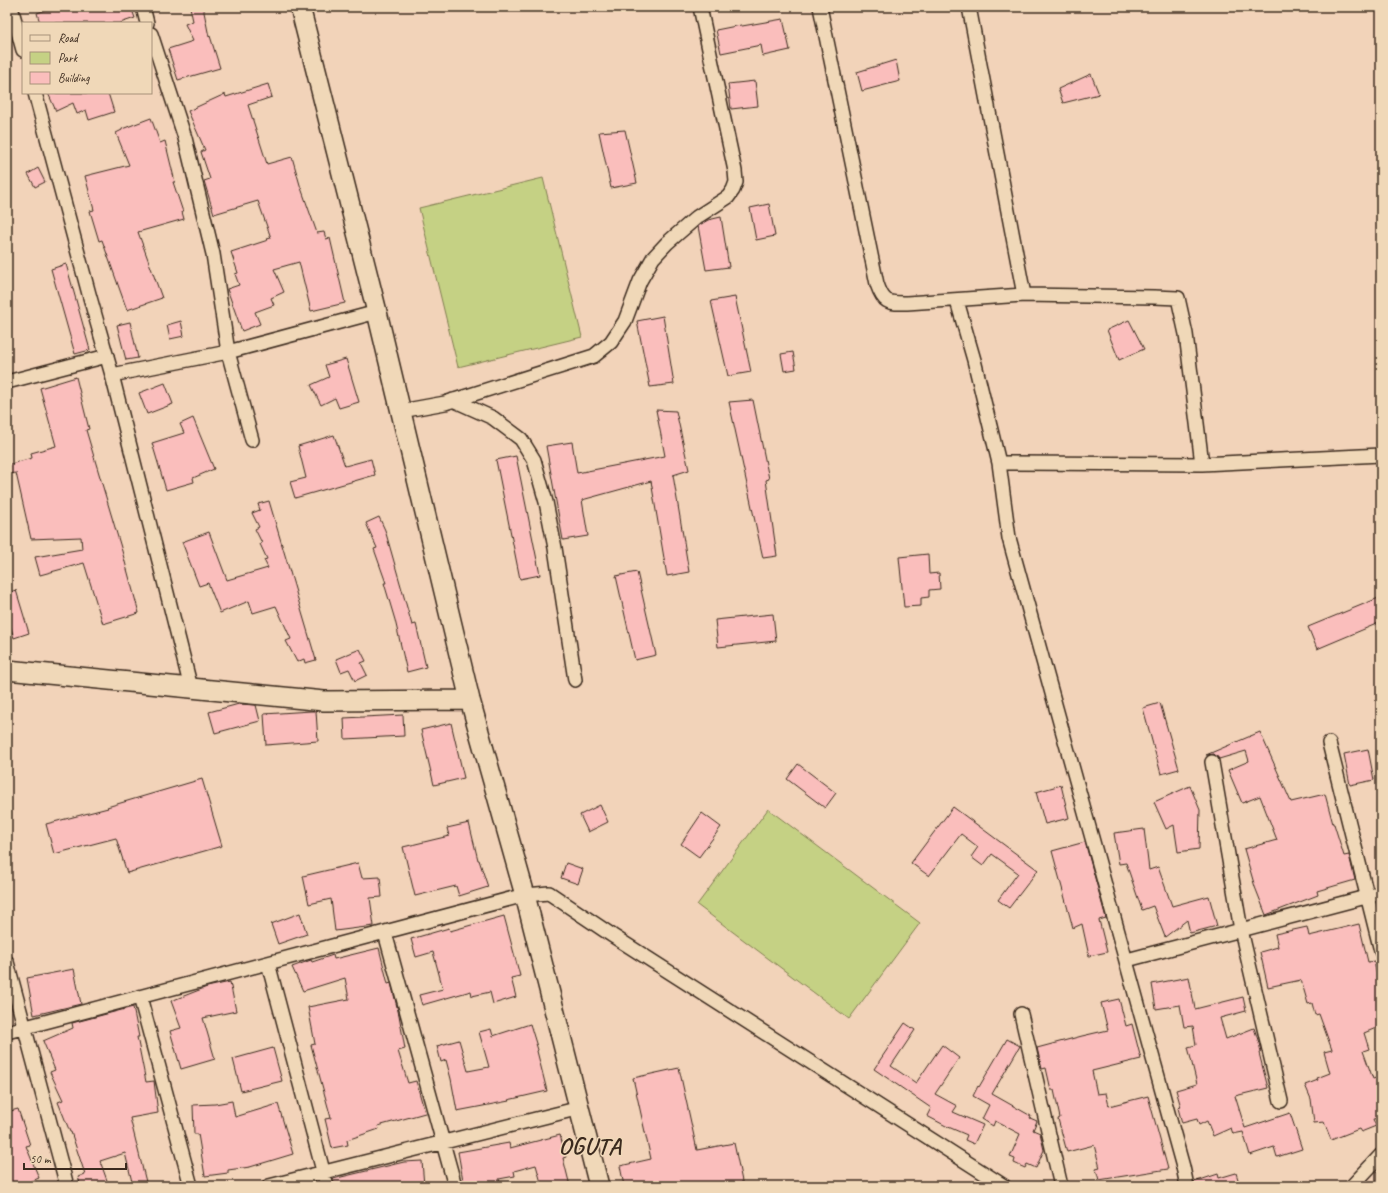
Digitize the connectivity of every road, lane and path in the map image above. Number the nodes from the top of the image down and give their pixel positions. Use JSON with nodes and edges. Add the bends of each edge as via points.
{"nodes":[{"id":1,"x":11,"y":7,"type":"edge"},
{"id":2,"x":143,"y":7,"type":"edge"},
{"id":3,"x":300,"y":7,"type":"edge"},
{"id":4,"x":700,"y":7,"type":"edge"},
{"id":5,"x":820,"y":7,"type":"edge"},
{"id":6,"x":968,"y":7,"type":"edge"},
{"id":7,"x":147,"y":22,"type":"edge"},
{"id":8,"x":152,"y":37,"type":"edge"},
{"id":9,"x":22,"y":46,"type":"edge"},
{"id":10,"x":34,"y":94,"type":"edge"},
{"id":11,"x":1024,"y":295,"type":"junction"},
{"id":12,"x":957,"y":301,"type":"junction"},
{"id":13,"x":378,"y":312,"type":"junction"},
{"id":14,"x":228,"y":352,"type":"junction"},
{"id":15,"x":107,"y":356,"type":"junction"},
{"id":16,"x":112,"y":375,"type":"junction"},
{"id":17,"x":7,"y":382,"type":"edge"},
{"id":18,"x":453,"y":400,"type":"junction"},
{"id":19,"x":401,"y":411,"type":"junction"},
{"id":20,"x":252,"y":440,"type":"dead end"},
{"id":21,"x":1381,"y":455,"type":"edge"},
{"id":22,"x":999,"y":463,"type":"junction"},
{"id":23,"x":1202,"y":464,"type":"junction"},
{"id":24,"x":7,"y":670,"type":"edge"},
{"id":25,"x":575,"y":680,"type":"dead end"},
{"id":26,"x":191,"y":688,"type":"junction"},
{"id":27,"x":470,"y":700,"type":"junction"},
{"id":28,"x":1329,"y":743,"type":"dead end"},
{"id":29,"x":1212,"y":762,"type":"dead end"},
{"id":30,"x":1381,"y":893,"type":"edge"},
{"id":31,"x":525,"y":895,"type":"junction"},
{"id":32,"x":1368,"y":896,"type":"junction"},
{"id":33,"x":1241,"y":930,"type":"junction"},
{"id":34,"x":385,"y":933,"type":"junction"},
{"id":35,"x":1381,"y":951,"type":"edge"},
{"id":36,"x":1127,"y":960,"type":"junction"},
{"id":37,"x":7,"y":962,"type":"edge"},
{"id":38,"x":268,"y":963,"type":"junction"},
{"id":39,"x":140,"y":997,"type":"junction"},
{"id":40,"x":1021,"y":1014,"type":"dead end"},
{"id":41,"x":24,"y":1028,"type":"junction"},
{"id":42,"x":7,"y":1032,"type":"edge"},
{"id":43,"x":1281,"y":1101,"type":"dead end"},
{"id":44,"x":580,"y":1108,"type":"junction"},
{"id":45,"x":443,"y":1143,"type":"junction"},
{"id":46,"x":1381,"y":1155,"type":"edge"},
{"id":47,"x":323,"y":1172,"type":"junction"},
{"id":48,"x":67,"y":1186,"type":"edge"},
{"id":49,"x":191,"y":1186,"type":"edge"},
{"id":50,"x":269,"y":1186,"type":"edge"},
{"id":51,"x":327,"y":1186,"type":"edge"},
{"id":52,"x":454,"y":1186,"type":"edge"},
{"id":53,"x":599,"y":1186,"type":"edge"},
{"id":54,"x":1004,"y":1186,"type":"edge"},
{"id":55,"x":1061,"y":1186,"type":"edge"},
{"id":56,"x":1186,"y":1186,"type":"edge"},
{"id":57,"x":1352,"y":1186,"type":"edge"}],
"edges":[{"from":1,"to":9,"type":"street"},
{"from":2,"to":7,"type":"street"},
{"from":3,"to":13,"type":"street"},
{"from":4,"to":18,"type":"street","via":[[735,171],[736,182],[733,190],[728,197],[697,217],[653,258],[640,281],[625,321],[611,342],[594,356]]},
{"from":5,"to":12,"type":"street","via":[[880,292],[890,304]]},
{"from":6,"to":11,"type":"street"},
{"from":8,"to":14,"type":"street","via":[[187,146],[213,254]]},
{"from":10,"to":15,"type":"street"},
{"from":11,"to":12,"type":"street"},
{"from":11,"to":23,"type":"street","via":[[1178,298],[1186,334]]},
{"from":12,"to":22,"type":"street"},
{"from":13,"to":14,"type":"street"},
{"from":13,"to":19,"type":"street"},
{"from":14,"to":16,"type":"street"},
{"from":14,"to":20,"type":"street"},
{"from":15,"to":16,"type":"street"},
{"from":15,"to":17,"type":"street"},
{"from":16,"to":26,"type":"street"},
{"from":18,"to":19,"type":"street"},
{"from":18,"to":25,"type":"street","via":[[493,418],[521,439],[534,460],[554,540]]},
{"from":19,"to":27,"type":"street"},
{"from":21,"to":23,"type":"street"},
{"from":22,"to":23,"type":"street"},
{"from":22,"to":36,"type":"street","via":[[1009,538]]},
{"from":24,"to":26,"type":"street"},
{"from":26,"to":27,"type":"street","via":[[324,701]]},
{"from":27,"to":31,"type":"street"},
{"from":28,"to":32,"type":"street"},
{"from":29,"to":33,"type":"street"},
{"from":30,"to":32,"type":"street"},
{"from":31,"to":34,"type":"street"},
{"from":31,"to":44,"type":"street"},
{"from":31,"to":54,"type":"street","via":[[549,893],[612,936]]},
{"from":32,"to":33,"type":"street"},
{"from":32,"to":35,"type":"street"},
{"from":33,"to":36,"type":"street"},
{"from":33,"to":43,"type":"street"},
{"from":34,"to":38,"type":"street"},
{"from":34,"to":45,"type":"street"},
{"from":36,"to":56,"type":"street"},
{"from":37,"to":41,"type":"street"},
{"from":38,"to":39,"type":"street"},
{"from":38,"to":47,"type":"street"},
{"from":39,"to":41,"type":"street"},
{"from":39,"to":49,"type":"street"},
{"from":40,"to":55,"type":"street"},
{"from":41,"to":42,"type":"street"},
{"from":41,"to":48,"type":"street"},
{"from":44,"to":45,"type":"street"},
{"from":44,"to":53,"type":"street"},
{"from":45,"to":47,"type":"street"},
{"from":45,"to":52,"type":"street"},
{"from":46,"to":57,"type":"street"},
{"from":47,"to":50,"type":"street"},
{"from":47,"to":51,"type":"street"}]}
